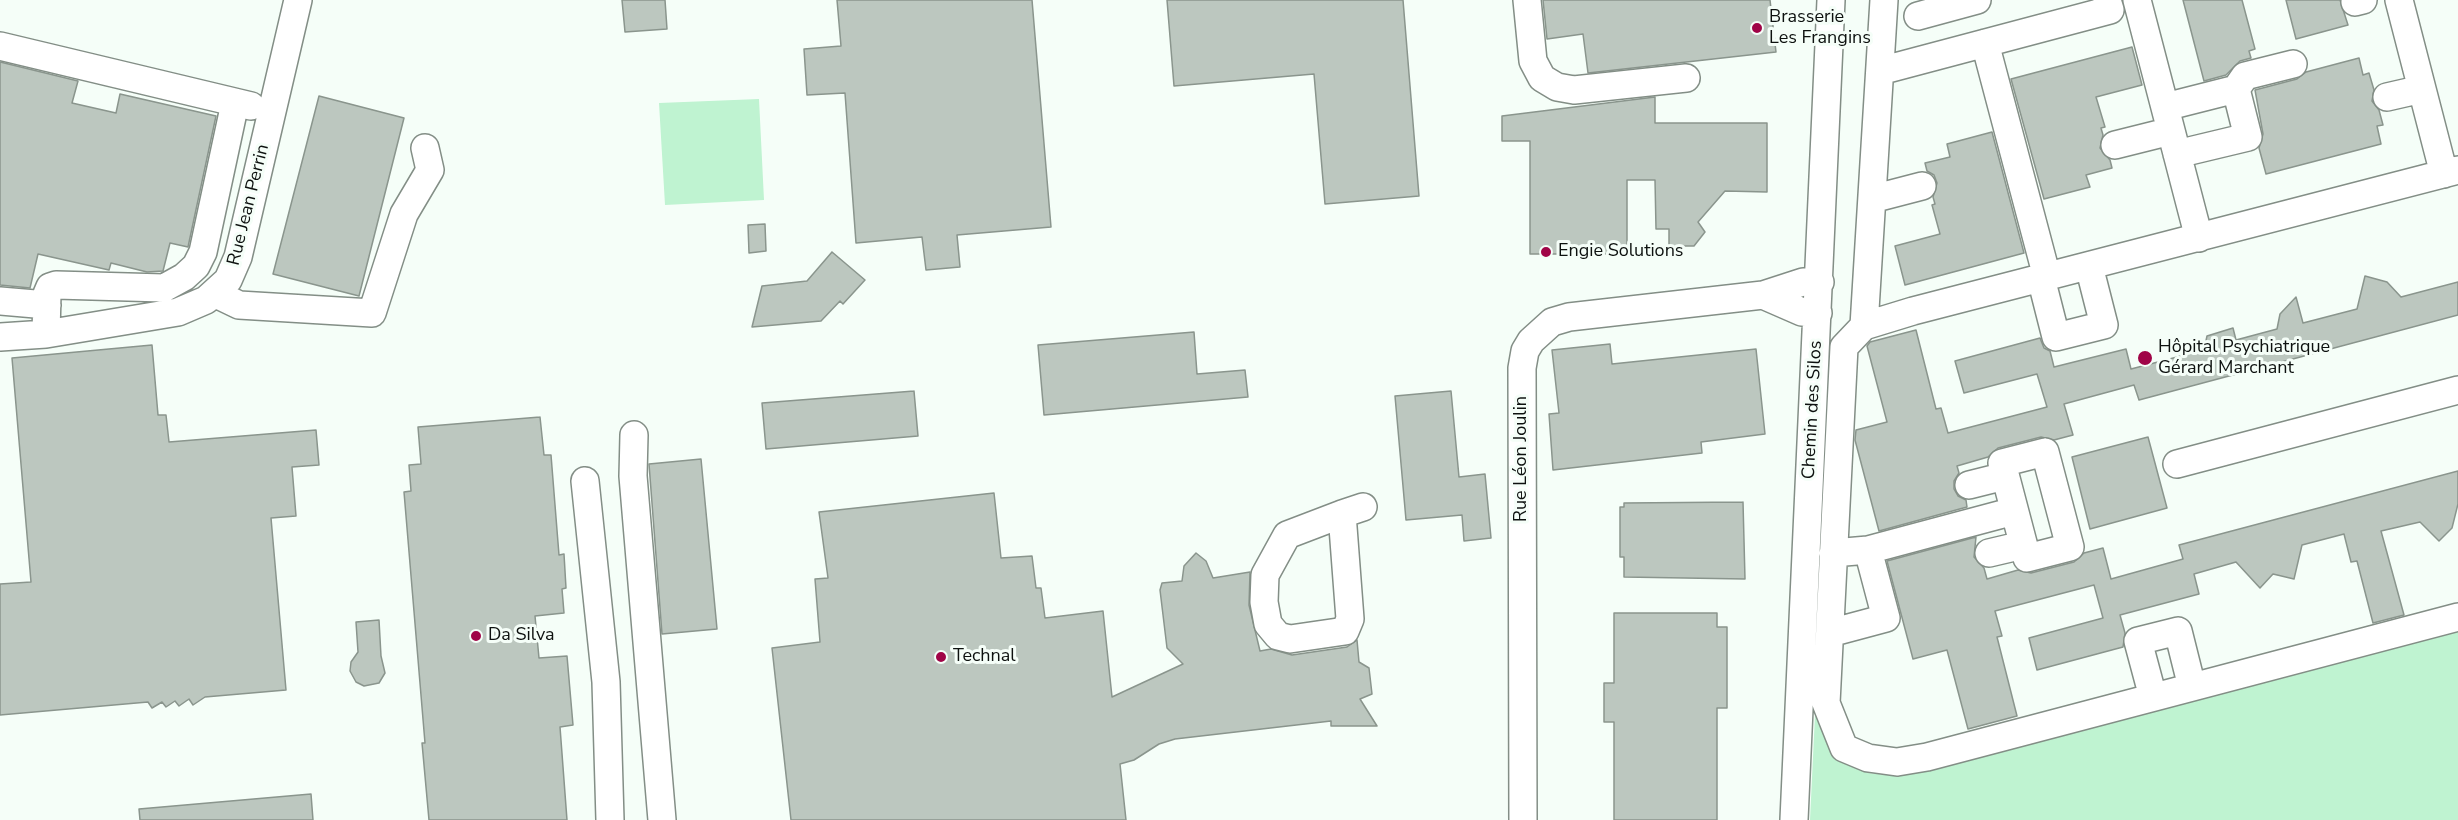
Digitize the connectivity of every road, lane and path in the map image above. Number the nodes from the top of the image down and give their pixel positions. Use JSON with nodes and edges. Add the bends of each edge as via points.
{"nodes":[{"id":1,"x":298,"y":0,"type":"edge"},
{"id":2,"x":1527,"y":0,"type":"edge"},
{"id":3,"x":1831,"y":0,"type":"edge"},
{"id":4,"x":1884,"y":0,"type":"edge"},
{"id":5,"x":1977,"y":0,"type":"edge"},
{"id":6,"x":2107,"y":0,"type":"edge"},
{"id":7,"x":2137,"y":0,"type":"edge"},
{"id":8,"x":2399,"y":0,"type":"edge"},
{"id":9,"x":1918,"y":8,"type":"edge"},
{"id":10,"x":1985,"y":43,"type":"junction"},
{"id":11,"x":0,"y":46,"type":"edge"},
{"id":12,"x":1917,"y":61,"type":"junction"},
{"id":13,"x":2293,"y":64,"type":"dead end"},
{"id":14,"x":1880,"y":71,"type":"junction"},
{"id":15,"x":1686,"y":78,"type":"dead end"},
{"id":16,"x":2422,"y":88,"type":"junction"},
{"id":17,"x":2236,"y":89,"type":"junction"},
{"id":18,"x":2387,"y":97,"type":"dead end"},
{"id":19,"x":235,"y":103,"type":"junction"},
{"id":20,"x":272,"y":111,"type":"junction"},
{"id":21,"x":2171,"y":131,"type":"junction"},
{"id":22,"x":2115,"y":145,"type":"dead end"},
{"id":23,"x":425,"y":148,"type":"dead end"},
{"id":24,"x":2451,"y":172,"type":"edge"},
{"id":25,"x":1922,"y":186,"type":"dead end"},
{"id":26,"x":1872,"y":199,"type":"junction"},
{"id":27,"x":2199,"y":238,"type":"junction"},
{"id":28,"x":2089,"y":266,"type":"junction"},
{"id":29,"x":2044,"y":278,"type":"junction"},
{"id":30,"x":1820,"y":282,"type":"junction"},
{"id":31,"x":214,"y":293,"type":"junction"},
{"id":32,"x":1763,"y":295,"type":"junction"},
{"id":33,"x":0,"y":301,"type":"edge"},
{"id":34,"x":47,"y":306,"type":"junction"},
{"id":35,"x":1818,"y":313,"type":"junction"},
{"id":36,"x":1864,"y":327,"type":"junction"},
{"id":37,"x":46,"y":334,"type":"junction"},
{"id":38,"x":0,"y":337,"type":"edge"},
{"id":39,"x":2458,"y":390,"type":"edge"},
{"id":40,"x":634,"y":435,"type":"dead end"},
{"id":41,"x":2177,"y":464,"type":"dead end"},
{"id":42,"x":2005,"y":476,"type":"junction"},
{"id":43,"x":585,"y":481,"type":"dead end"},
{"id":44,"x":1969,"y":485,"type":"dead end"},
{"id":45,"x":1353,"y":511,"type":"joint"},
{"id":46,"x":2014,"y":511,"type":"junction"},
{"id":47,"x":2023,"y":545,"type":"junction"},
{"id":48,"x":1868,"y":550,"type":"junction"},
{"id":49,"x":1833,"y":553,"type":"junction"},
{"id":50,"x":1989,"y":553,"type":"dead end"},
{"id":51,"x":2458,"y":617,"type":"edge"},
{"id":52,"x":1830,"y":633,"type":"junction"},
{"id":53,"x":2192,"y":687,"type":"junction"},
{"id":54,"x":2152,"y":697,"type":"junction"},
{"id":55,"x":610,"y":820,"type":"edge"},
{"id":56,"x":662,"y":820,"type":"edge"},
{"id":57,"x":1523,"y":820,"type":"edge"},
{"id":58,"x":1794,"y":820,"type":"edge"}],
"edges":[{"from":1,"to":20,"type":"street","name":"Rue Jean Perrin"},
{"from":2,"to":15,"type":"street","via":[[1533,61],[1542,78],[1557,87],[1574,90]]},
{"from":3,"to":30,"type":"street","name":"Chemin des Silos"},
{"from":4,"to":14,"type":"street"},
{"from":5,"to":9,"type":"street"},
{"from":6,"to":10,"type":"street","via":[[2110,10]]},
{"from":7,"to":21,"type":"street"},
{"from":8,"to":16,"type":"street"},
{"from":9,"to":12,"type":"street"},
{"from":10,"to":12,"type":"street"},
{"from":10,"to":29,"type":"street"},
{"from":11,"to":19,"type":"street"},
{"from":12,"to":14,"type":"street"},
{"from":13,"to":17,"type":"street","via":[[2245,76]]},
{"from":14,"to":26,"type":"street"},
{"from":16,"to":18,"type":"street"},
{"from":16,"to":24,"type":"street"},
{"from":17,"to":21,"type":"street"},
{"from":17,"to":21,"type":"street","via":[[2248,137]]},
{"from":19,"to":20,"type":"street"},
{"from":19,"to":34,"type":"street","via":[[203,252],[196,266],[164,288],[56,285],[47,294]]},
{"from":20,"to":31,"type":"street","name":"Rue Jean Perrin","via":[[238,257],[228,280]]},
{"from":21,"to":22,"type":"street"},
{"from":21,"to":27,"type":"street"},
{"from":23,"to":31,"type":"street","via":[[430,170],[404,214],[372,313],[239,304]]},
{"from":24,"to":27,"type":"street"},
{"from":25,"to":26,"type":"street"},
{"from":26,"to":36,"type":"street"},
{"from":27,"to":28,"type":"street"},
{"from":28,"to":29,"type":"street"},
{"from":28,"to":29,"type":"street","via":[[2104,325],[2094,328],[2056,337]]},
{"from":29,"to":36,"type":"street"},
{"from":30,"to":32,"type":"street","name":"Rue Léon Joulin","via":[[1803,282]]},
{"from":30,"to":35,"type":"street","name":"Chemin des Silos"},
{"from":31,"to":37,"type":"street","name":"Rue Jean Perrin","via":[[178,312]]},
{"from":32,"to":35,"type":"street","via":[[1802,312]]},
{"from":32,"to":57,"type":"street","name":"Rue Léon Joulin","via":[[1569,317],[1552,322],[1525,351]]},
{"from":33,"to":34,"type":"street"},
{"from":34,"to":37,"type":"street"},
{"from":35,"to":58,"type":"street","name":"Chemin des Silos"},
{"from":36,"to":49,"type":"street","via":[[1844,347]]},
{"from":37,"to":38,"type":"street","name":"Rue Jean Perrin"},
{"from":39,"to":41,"type":"street"},
{"from":40,"to":56,"type":"street","via":[[633,476]]},
{"from":42,"to":44,"type":"street"},
{"from":42,"to":46,"type":"street"},
{"from":42,"to":47,"type":"street","via":[[2002,463],[2045,452],[2070,547],[2027,558]]},
{"from":43,"to":55,"type":"street","via":[[606,682]]},
{"from":45,"to":45,"type":"street","via":[[1287,535],[1265,575],[1268,624],[1278,636],[1290,639],[1345,631],[1350,619]]},
{"from":46,"to":47,"type":"street"},
{"from":46,"to":48,"type":"street"},
{"from":47,"to":50,"type":"street"},
{"from":48,"to":49,"type":"street"},
{"from":48,"to":52,"type":"street","via":[[1886,618]]},
{"from":49,"to":52,"type":"street"},
{"from":51,"to":53,"type":"street"},
{"from":52,"to":54,"type":"street","via":[[1826,703],[1844,748],[1868,758],[1897,762],[1927,757]]},
{"from":53,"to":54,"type":"street"},
{"from":53,"to":54,"type":"street","via":[[2178,631],[2138,641]]}]}
